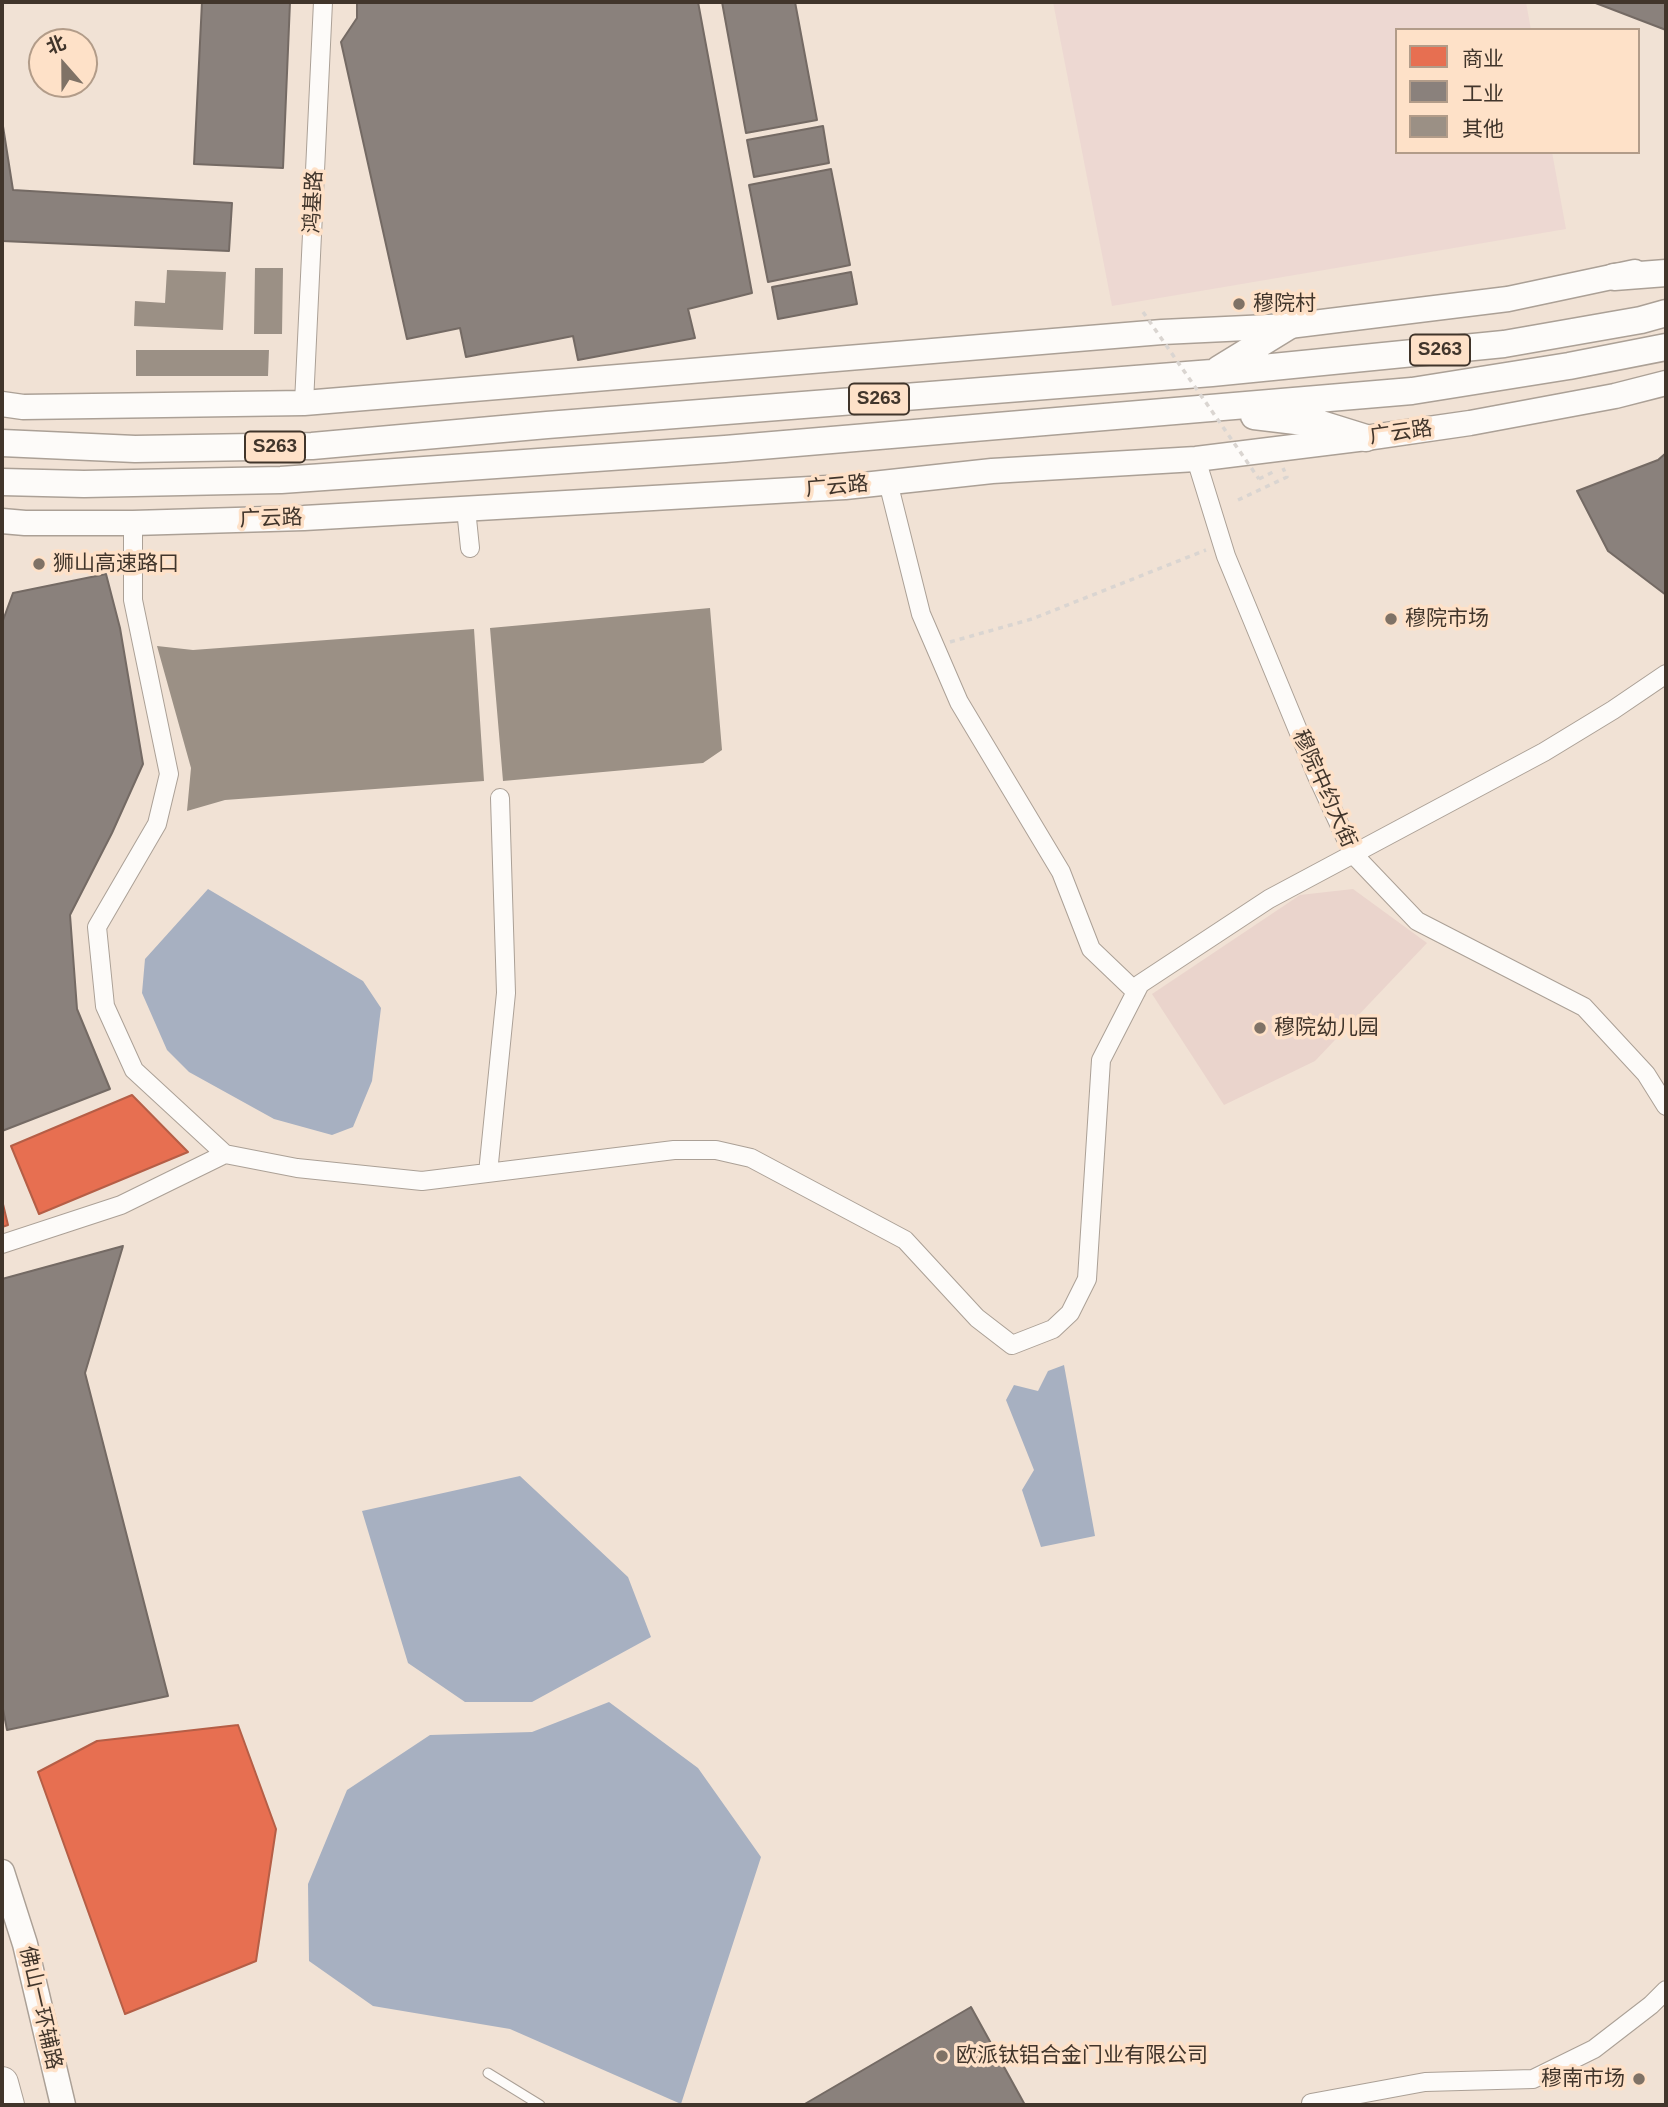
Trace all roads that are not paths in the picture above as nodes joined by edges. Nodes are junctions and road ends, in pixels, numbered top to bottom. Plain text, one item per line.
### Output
1 (323, 2) edge
2 (1666, 264) edge
3 (1666, 273) edge
4 (1614, 277) junction
5 (1666, 313) edge
6 (1289, 326) junction
7 (1666, 347) edge
8 (1212, 373) junction
9 (1666, 383) edge
10 (304, 403) junction
11 (2, 404) edge
12 (1197, 409) junction
13 (1366, 438) junction
14 (2, 443) edge
15 (1196, 459) junction
16 (2, 482) edge
17 (888, 482) junction
18 (466, 509) junction
19 (2, 521) edge
20 (133, 523) junction
21 (470, 548) dead end
22 (1666, 674) edge
23 (500, 798) dead end
24 (1353, 854) junction
25 (1136, 992) junction
26 (1666, 1105) edge
27 (225, 1154) junction
28 (488, 1173) junction
29 (2, 1244) edge
30 (2, 1872) edge
31 (1666, 1990) edge
32 (488, 2073) dead end
33 (2, 2083) edge
34 (1311, 2103) dead end
35 (8, 2105) edge
36 (62, 2105) edge
37 (540, 2105) edge

1 - 10 street, 鸿基路
2 - 4 main road, S263
3 - 4 main road
4 - 6 main road, S263
5 - 8 main road, S263
6 - 8 main road
6 - 10 main road, S263
7 - 12 main road, 广云路 / S263
8 - 14 main road, S263
9 - 13 main road, 广云路
10 - 11 main road, S263
12 - 13 main road
12 - 16 main road, 广云路 / S263
13 - 15 main road, 广云路
15 - 17 main road, 广云路
15 - 24 street, 穆院中约大街
17 - 18 main road, 广云路
17 - 25 street
18 - 20 main road, 广云路
18 - 21 street
19 - 20 main road, 广云路
20 - 27 street
22 - 24 street
23 - 28 street
24 - 25 street
24 - 26 street, 穆院中约大街
25 - 28 street
27 - 28 street
27 - 29 street
30 - 36 main road, 佛山一环辅路
31 - 34 street
32 - 37 lane
33 - 35 highway

